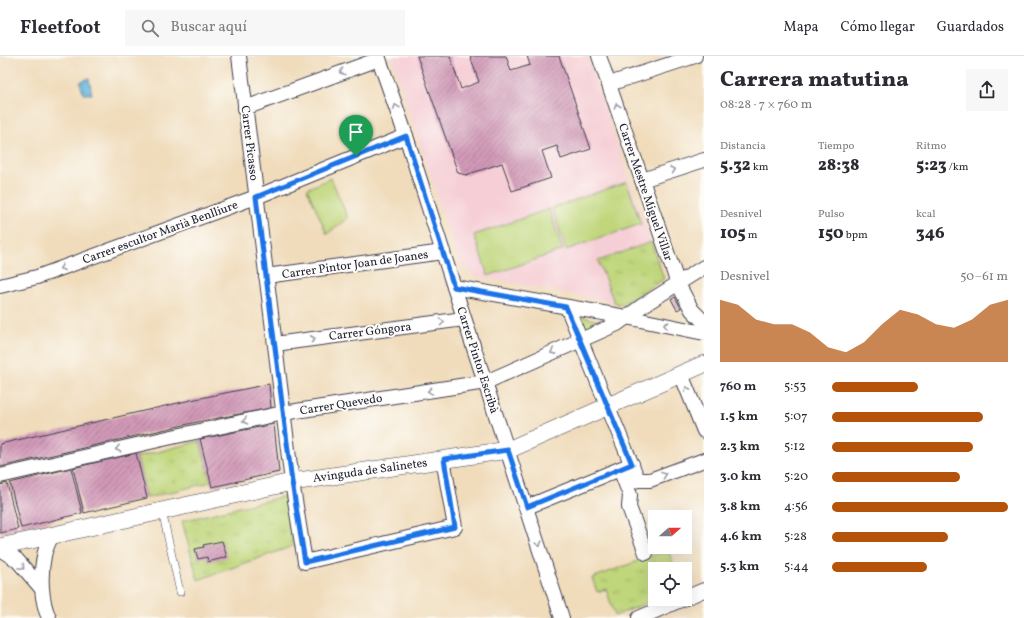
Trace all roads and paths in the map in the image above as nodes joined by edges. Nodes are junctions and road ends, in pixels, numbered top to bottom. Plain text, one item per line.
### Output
1 (239, 56) edge
2 (600, 56) edge
3 (695, 56) edge
4 (379, 57) edge
5 (609, 84) junction
6 (245, 108) junction
7 (406, 136) junction
8 (704, 160) edge
9 (642, 180) junction
10 (256, 197) junction
11 (443, 252) junction
12 (704, 267) edge
13 (266, 276) junction
14 (678, 284) junction
15 (0, 286) edge
16 (454, 287) junction
17 (566, 307) junction
18 (626, 317) junction
19 (464, 319) junction
20 (704, 322) edge
21 (704, 333) edge
22 (580, 340) junction
23 (275, 344) junction
24 (704, 364) edge
25 (681, 374) junction
26 (486, 382) junction
27 (607, 406) junction
28 (284, 413) junction
29 (704, 431) edge
30 (508, 450) junction
31 (444, 459) junction
32 (704, 460) edge
33 (626, 467) junction
34 (0, 476) edge
35 (292, 482) junction
36 (632, 482) junction
37 (527, 507) junction
38 (162, 511) junction
39 (52, 535) junction
40 (0, 548) edge
41 (646, 553) dead end
42 (42, 589) junction
43 (704, 590) edge
44 (180, 592) dead end
45 (692, 595) edge
46 (667, 606) edge
47 (47, 616) edge
48 (562, 618) edge
49 (639, 618) edge

1 - 6 street, Carrer Picasso
2 - 5 street, Carrer Mestre Miguel Villar
3 - 5 street
4 -> 6 street
7 -> 4 street, Carrer Pintor Escribà
9 -> 5 street, Carrer Mestre Miguel Villar
6 - 10 street, Carrer Picasso
7 - 10 street, Carrer escultor Marià Benlliure
7 - 11 street, Carrer Pintor Escribà
9 -> 8 street
9 - 14 street, Carrer Mestre Miguel Villar
10 - 13 street, Carrer Picasso
10 -> 15 street, Carrer escultor Marià Benlliure
11 - 13 street, Carrer Pintor Joan de Joanes
11 - 16 street, Carrer Pintor Escribà
12 - 14 street, Carrer Quevedo
13 - 23 street, Carrer Picasso
14 - 18 street, Carrer Quevedo
14 - 20 street, Carrer Mestre Miguel Villar
16 - 17 street
16 - 19 street, Carrer Pintor Escribà
17 - 18 street
17 - 22 street
21 -> 18 street
18 - 22 street, Carrer Quevedo
23 -> 19 street, Carrer Góngora
19 - 26 street, Carrer Pintor Escribà
22 -> 26 street, Carrer Quevedo
22 - 27 street
23 - 28 street, Carrer Picasso
24 - 25 street, Avinguda de Salinetes
25 - 27 street, Avinguda de Salinetes
29 -> 25 street
26 -> 28 street, Carrer Quevedo
26 - 30 street, Carrer Pintor Escribà
27 - 30 street, Avinguda de Salinetes
27 - 33 street
28 -> 34 street, Carrer Quevedo
28 - 35 street, Carrer Picasso
30 - 31 street, Avinguda de Salinetes
30 - 37 street, Carrer Pintor Escribà
31 - 35 street, Avinguda de Salinetes
31 - 35 street, Carrer Picasso
36 -> 32 street
33 - 36 street
33 - 37 street
35 - 38 street, Avinguda de Salinetes
36 - 41 street
37 -> 48 street, Carrer Pintor Escribà
38 - 39 street, Avinguda de Salinetes
38 - 44 lane
39 - 40 street, Avinguda de Salinetes
39 - 42 street
40 -> 42 street
42 - 47 street
43 - 45 street
46 - 49 street

